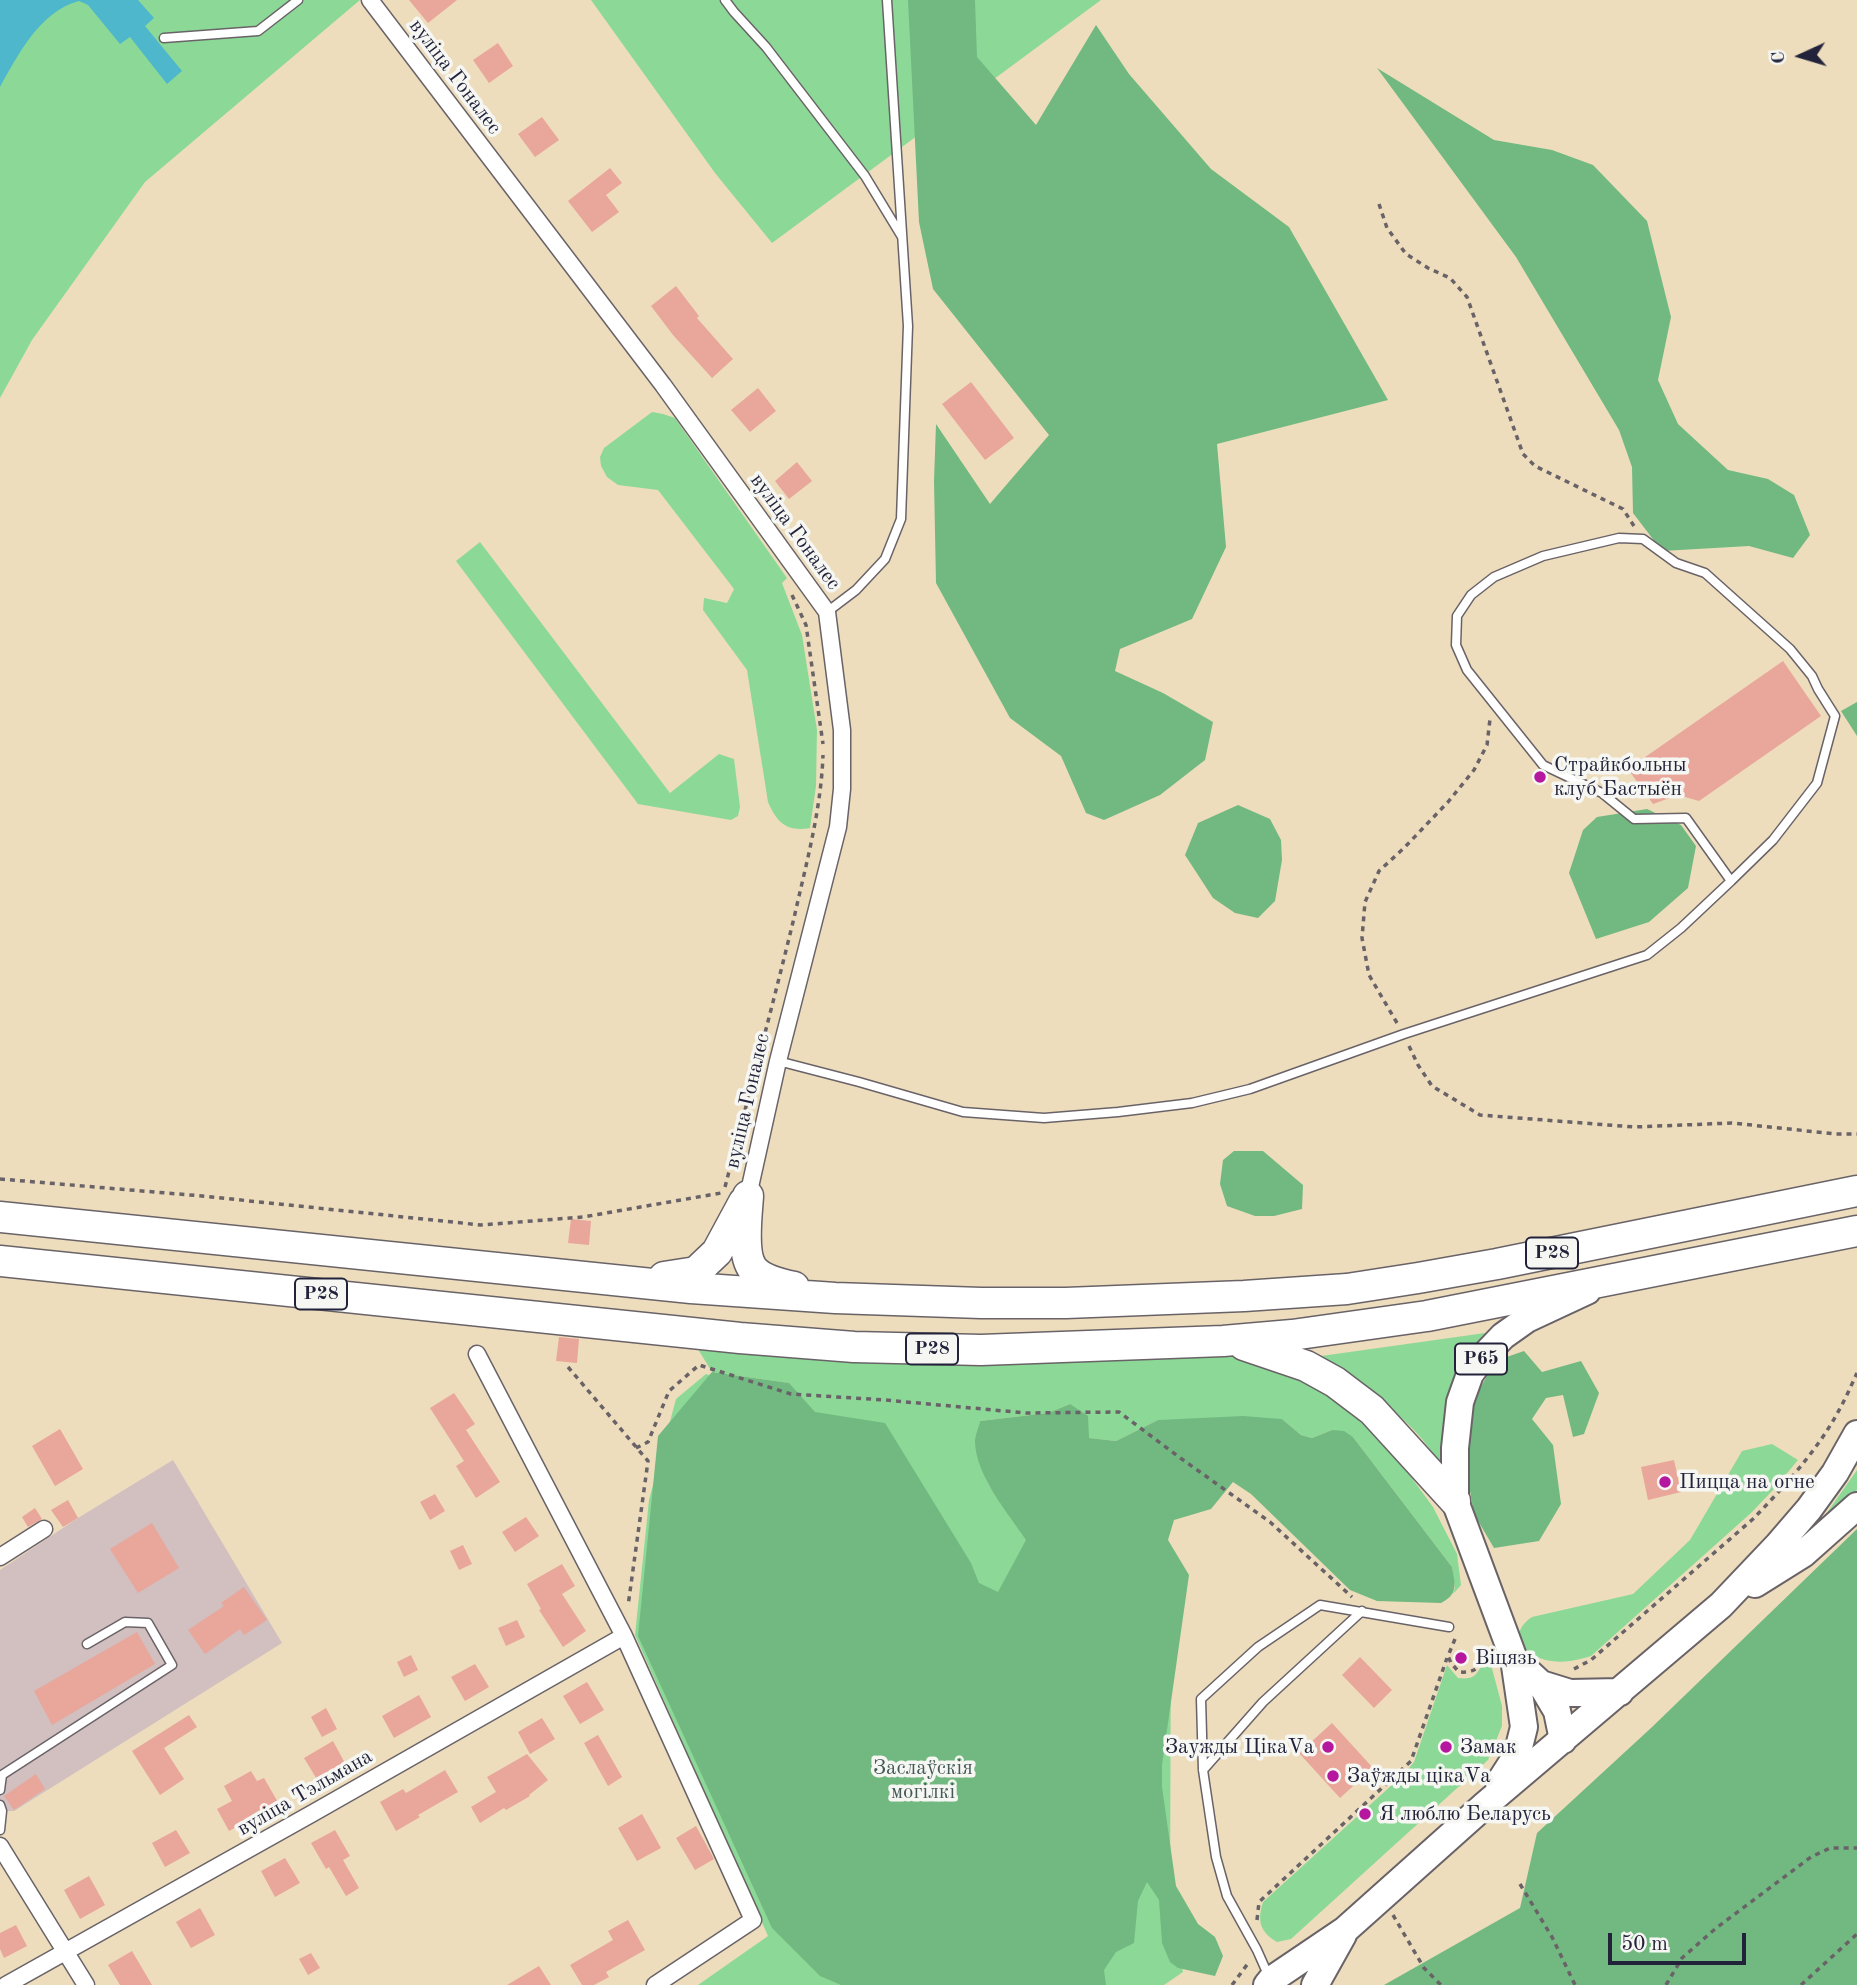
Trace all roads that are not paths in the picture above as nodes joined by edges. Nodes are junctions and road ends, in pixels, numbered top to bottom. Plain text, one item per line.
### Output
1 (298, 0) edge
2 (370, 0) edge
3 (725, 0) edge
4 (887, 0) edge
5 (164, 38) dead end
6 (903, 240) junction
7 (827, 612) junction
8 (1731, 881) junction
9 (778, 1061) junction
10 (1857, 1191) edge
11 (748, 1196) junction
12 (0, 1217) edge
13 (1857, 1231) edge
14 (0, 1261) edge
15 (636, 1281) junction
16 (1605, 1283) junction
17 (835, 1298) junction
18 (1223, 1341) junction
19 (477, 1354) dead end
20 (1857, 1434) edge
21 (1455, 1501) junction
22 (1857, 1506) edge
23 (44, 1529) dead end
24 (0, 1557) edge
25 (1721, 1605) junction
26 (1362, 1608) junction
27 (1449, 1627) road end
28 (624, 1636) junction
29 (87, 1644) dead end
30 (1514, 1659) junction
31 (1541, 1684) junction
32 (1620, 1692) junction
33 (1524, 1727) junction
34 (1563, 1740) junction
35 (1203, 1770) junction
36 (0, 1790) edge
37 (0, 1805) edge
38 (1485, 1805) junction
39 (0, 1830) edge
40 (0, 1846) edge
41 (1345, 1930) junction
42 (66, 1952) junction
43 (1269, 1983) edge
44 (6, 1985) edge
45 (86, 1985) edge
46 (655, 1985) edge
47 (1315, 1985) edge

1 - 5 lane
2 - 7 street, вуліца Гоналес
3 - 6 lane
4 - 6 lane
6 - 7 lane
7 - 9 street, вуліца Гоналес
8 - 8 lane
8 - 9 lane
9 - 11 street, вуліца Гоналес
10 - 17 highway, Р28
11 - 15 highway
11 - 17 highway
12 - 15 highway, Р28
13 - 16 highway, Р28
14 - 18 highway, Р28
15 - 17 highway, Р28
16 - 18 highway, Р28
16 - 21 main road, Р65
18 - 21 highway, Р65
19 - 28 street
20 - 25 main road
21 - 30 main road, Р65
22 - 25 main road
23 - 24 street
25 - 32 main road
26 - 27 lane
26 - 35 lane
26 - 35 lane
28 - 42 street, вуліца Тэльмана
28 - 46 street
29 - 36 lane
30 - 31 main road, Р65
30 - 33 main road, Р65
31 - 32 main road, Р65
31 - 34 main road, Р65
32 - 34 main road
33 - 34 main road
33 - 38 main road
34 - 38 main road
35 - 43 lane
37 - 39 lane
38 - 41 main road
40 - 42 street
41 - 43 main road
41 - 47 main road
42 - 44 street, вуліца Тэльмана
42 - 45 street

